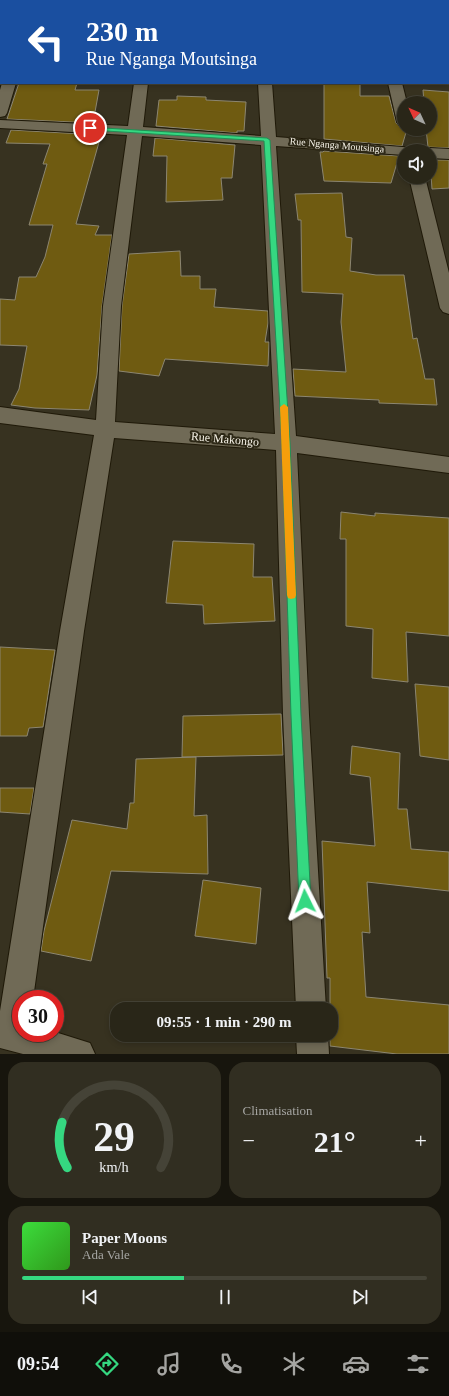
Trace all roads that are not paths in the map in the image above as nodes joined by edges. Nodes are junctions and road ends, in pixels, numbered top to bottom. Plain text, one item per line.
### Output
1 (9, 84) edge
2 (140, 84) edge
3 (265, 84) edge
4 (395, 84) edge
5 (398, 96) edge
6 (0, 113) edge
7 (0, 124) edge
8 (135, 130) junction
9 (267, 140) junction
10 (397, 150) edge
11 (437, 153) edge
12 (449, 154) edge
13 (419, 184) edge
14 (449, 308) edge
15 (0, 415) edge
16 (105, 429) junction
17 (286, 443) junction
18 (449, 465) edge
19 (311, 1002) edge
20 (6, 1033) edge
21 (312, 1042) edge
22 (79, 1054) edge
23 (313, 1054) edge

1 - 6 street
2 - 8 street
3 - 9 street
4 - 5 street
7 - 8 street, Rue Nganga Moutsinga
8 - 9 street, Rue Nganga Moutsinga
8 - 16 street
9 - 10 street, Rue Nganga Moutsinga
9 - 17 street
11 - 12 street
13 - 14 street
15 - 16 street, Rue Makongo
16 - 17 street, Rue Makongo
16 - 20 street
17 - 18 street, Rue Makongo
17 - 19 street
20 - 22 street
21 - 23 street

